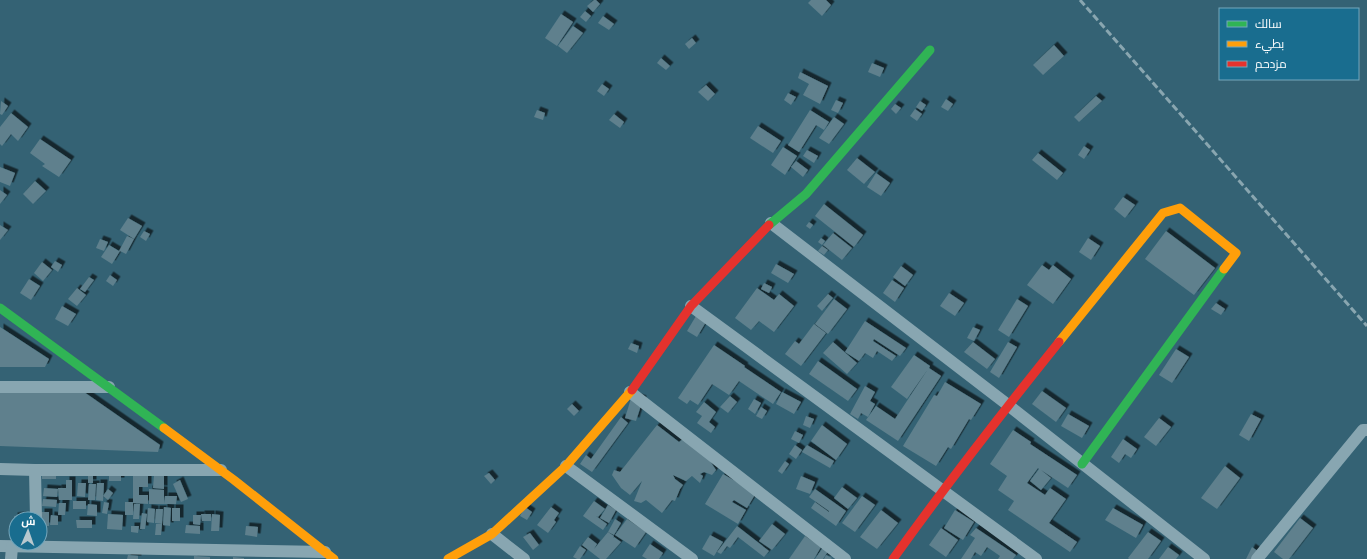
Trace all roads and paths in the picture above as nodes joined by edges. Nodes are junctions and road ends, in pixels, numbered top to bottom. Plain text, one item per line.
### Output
1 (930, 50) dead end
2 (771, 223) junction
3 (691, 306) junction
4 (0, 308) edge
5 (0, 387) edge
6 (109, 387) junction
7 (630, 392) junction
8 (1008, 405) junction
9 (1367, 430) edge
10 (1082, 464) junction
11 (566, 466) junction
12 (0, 469) edge
13 (35, 470) junction
14 (221, 470) junction
15 (943, 490) junction
16 (36, 511) edge
17 (492, 534) junction
18 (48, 545) edge
19 (6, 546) edge
20 (329, 556) edge
21 (11, 559) edge
22 (448, 559) edge
23 (524, 559) edge
24 (692, 559) edge
25 (845, 559) edge
26 (894, 559) edge
27 (1036, 559) edge
28 (1204, 559) edge
29 (1257, 559) edge

1 - 2 street
2 - 3 street
2 - 8 street
3 - 7 street
3 - 15 street
4 - 6 street
5 - 6 street
6 - 14 street
7 - 11 street
7 - 25 street
8 - 10 street
8 - 10 street
8 - 15 street
9 - 29 street
10 - 28 street
11 - 17 street
11 - 24 street
12 - 13 street
13 - 14 street
13 - 16 street
14 - 20 street
15 - 26 street
15 - 27 street
17 - 22 street
17 - 23 street
18 - 20 street
19 - 21 street

